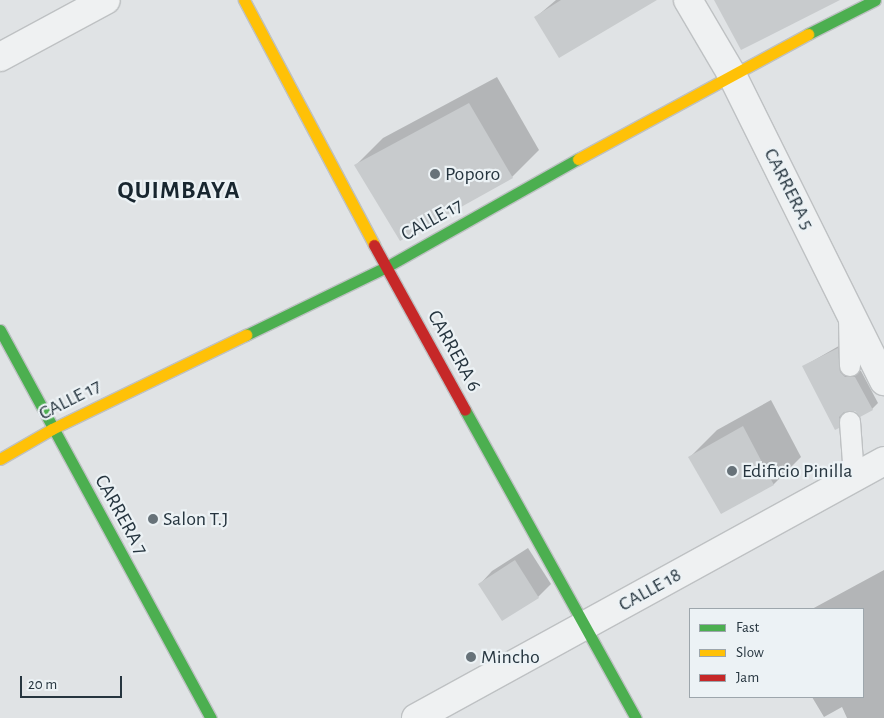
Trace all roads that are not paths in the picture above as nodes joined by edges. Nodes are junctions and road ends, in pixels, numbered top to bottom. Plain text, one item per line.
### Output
1 (106, 0) edge
2 (244, 0) edge
3 (688, 0) edge
4 (875, 0) edge
5 (0, 57) edge
6 (731, 73) junction
7 (386, 267) junction
8 (849, 310) junction
9 (0, 330) edge
10 (850, 366) dead end
11 (884, 381) edge
12 (850, 422) dead end
13 (52, 429) junction
14 (0, 459) edge
15 (884, 461) edge
16 (854, 477) junction
17 (585, 626) junction
18 (211, 718) edge
19 (416, 718) edge
20 (636, 718) edge

1 - 5 street
2 - 7 main road, CARRERA 6
3 - 6 street, CARRERA 5
4 - 6 main road, CALLE 17
6 - 7 main road, CALLE 17
6 - 8 street, CARRERA 5
7 - 13 main road, CALLE 17
7 - 17 main road, CARRERA 6
8 - 10 lane
8 - 11 street, CARRERA 5
9 - 13 main road, CARRERA 7
12 - 16 lane
13 - 14 main road, CALLE 17
13 - 18 main road, CARRERA 7
15 - 16 street, CALLE 18
16 - 17 street, CALLE 18
17 - 19 street, CALLE 18
17 - 20 main road, CARRERA 6

